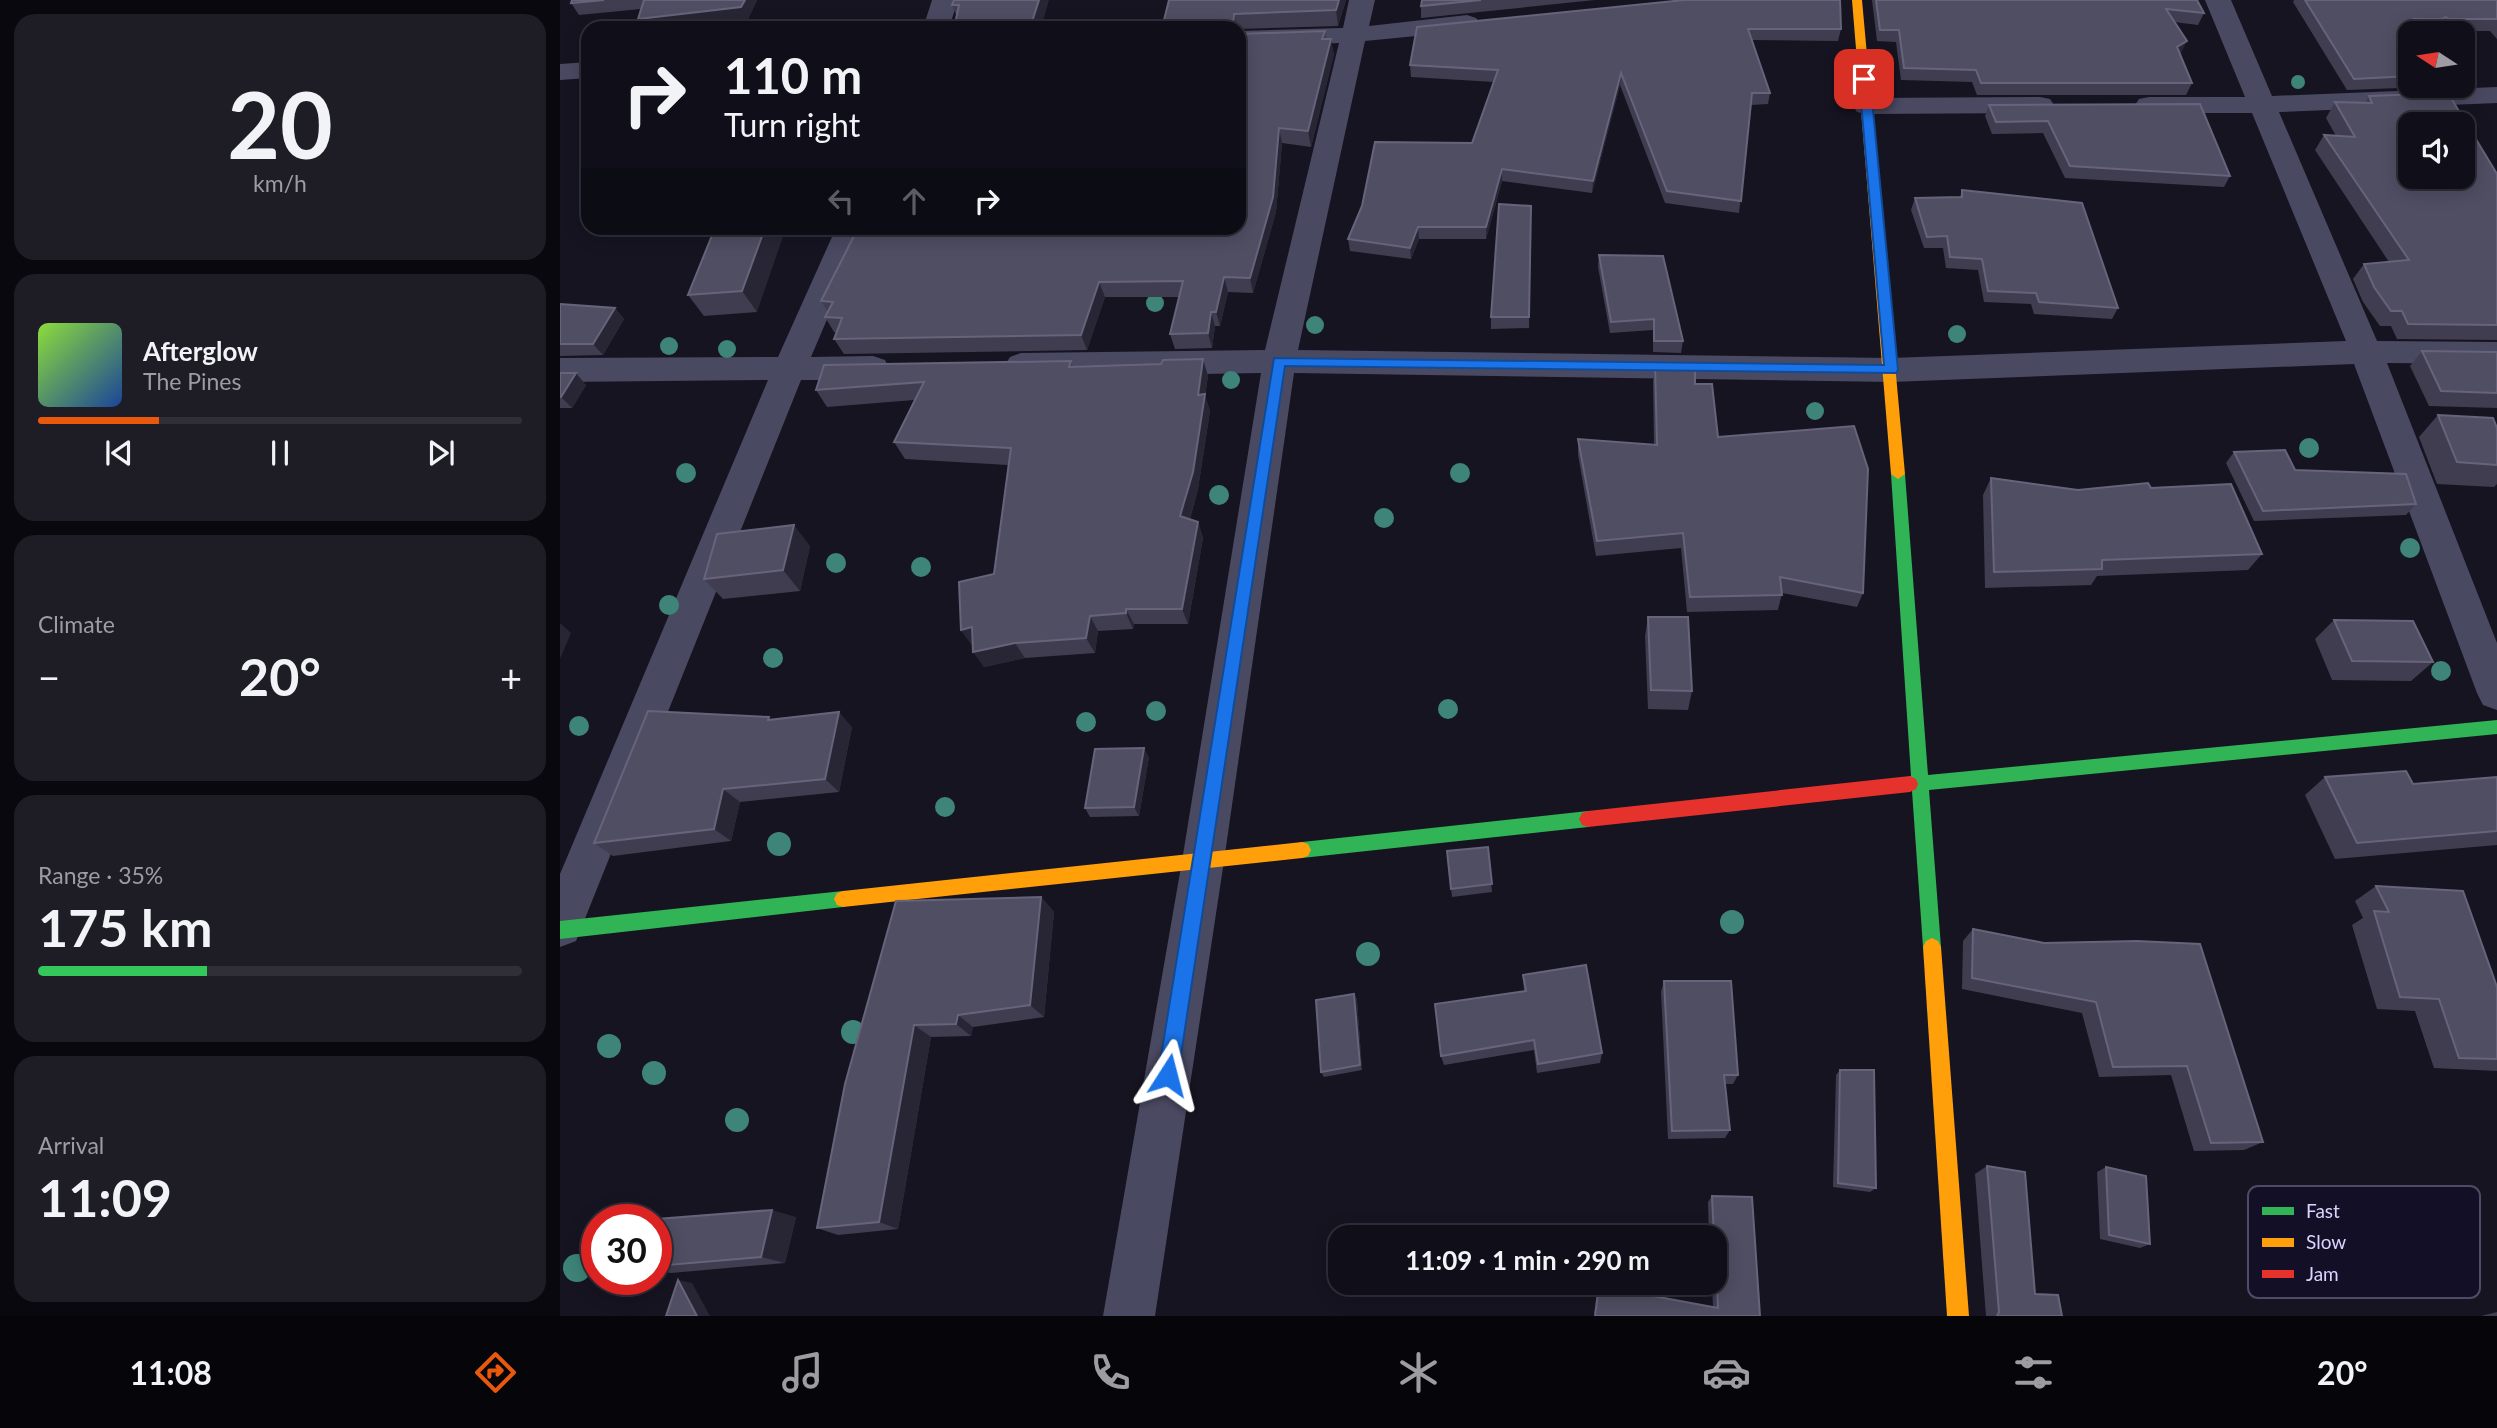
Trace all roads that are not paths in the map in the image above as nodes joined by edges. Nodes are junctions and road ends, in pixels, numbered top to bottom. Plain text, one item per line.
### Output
1 (945, 0) edge
2 (1857, 0) edge
3 (2218, 0) edge
4 (1357, 17) edge
5 (938, 21) edge
6 (1489, 21) edge
7 (1246, 38) edge
8 (581, 70) edge
9 (560, 72) edge
10 (2497, 95) edge
11 (2071, 105) edge
12 (2126, 105) edge
13 (2262, 105) junction
14 (1867, 106) junction
15 (848, 235) edge
16 (2365, 352) junction
17 (2497, 353) edge
18 (1279, 361) junction
19 (993, 366) edge
20 (898, 368) edge
21 (789, 369) junction
22 (560, 370) edge
23 (1891, 370) junction
24 (2497, 693) edge
25 (2497, 727) edge
26 (1921, 783) junction
27 (1203, 861) junction
28 (560, 928) edge
29 (1129, 1316) edge
30 (1958, 1316) edge

1 - 5 street
2 - 14 main road
3 - 13 street
4 - 6 street
4 - 7 street
4 - 18 street
8 - 9 street
10 - 13 street
11 - 14 street
12 - 13 street
13 - 16 street
14 - 23 main road
15 - 21 street
16 - 17 street
16 - 23 street
16 - 24 street
18 - 19 street
18 - 23 street
18 - 27 street
20 - 21 street
21 - 22 street
21 - 28 street
23 - 26 main road
25 - 26 main road
26 - 27 main road
26 - 30 main road
27 - 28 main road
27 - 29 street

